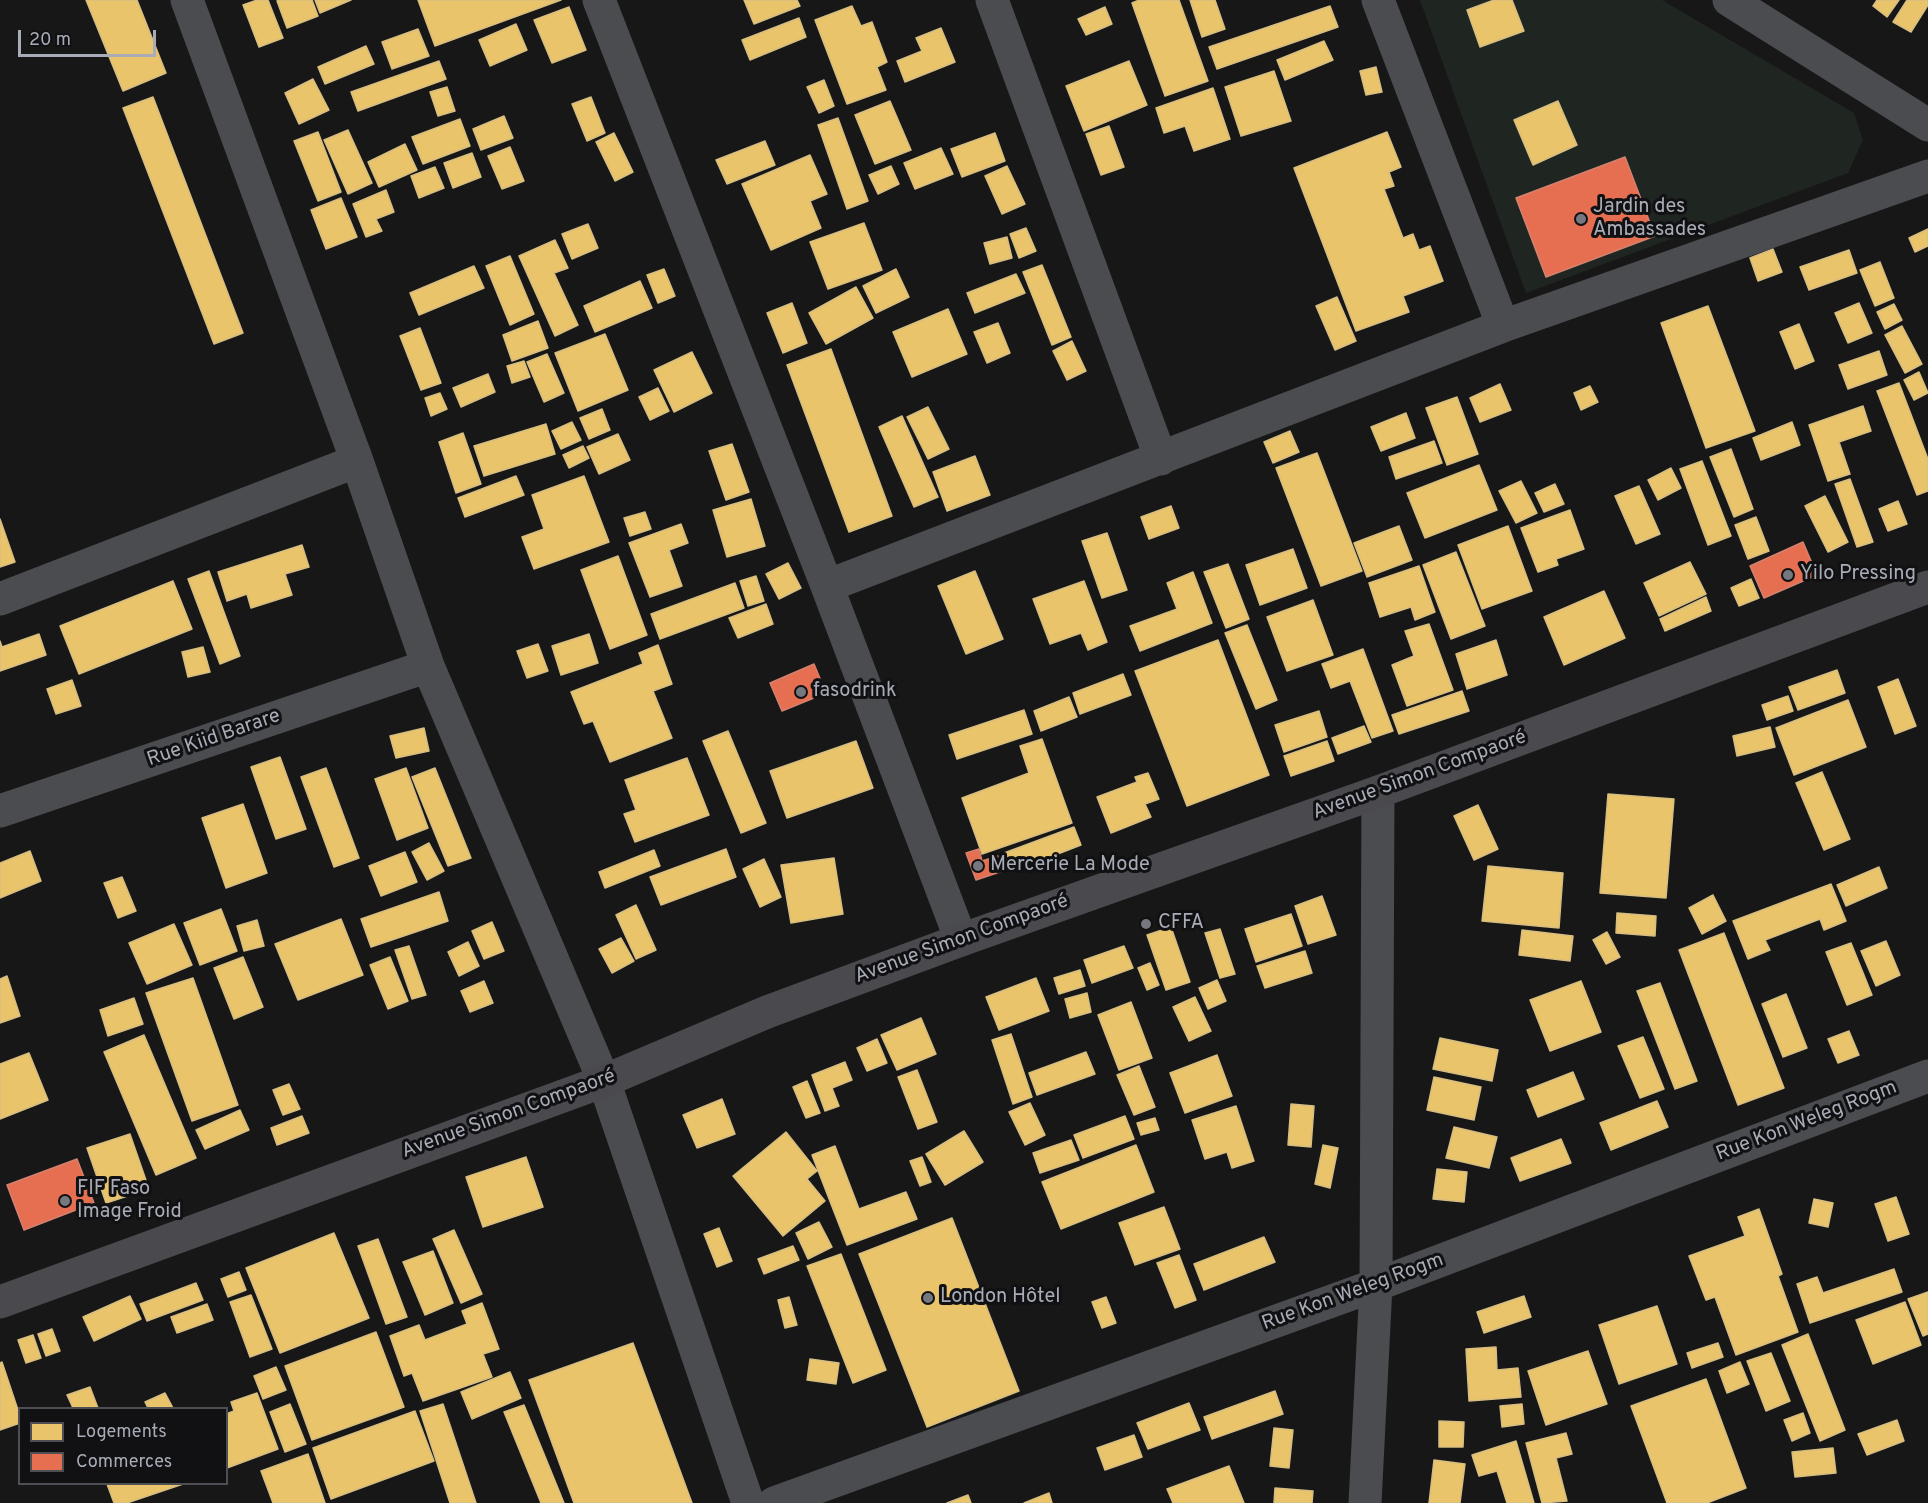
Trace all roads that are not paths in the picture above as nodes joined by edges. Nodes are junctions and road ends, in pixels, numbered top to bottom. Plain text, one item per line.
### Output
1 (187, 0) edge
2 (599, 0) edge
3 (992, 0) edge
4 (1378, 0) edge
5 (1729, 0) edge
6 (1928, 126) edge
7 (1928, 176) edge
8 (1503, 326) junction
9 (1161, 459) junction
10 (357, 461) junction
11 (827, 586) junction
12 (1928, 587) edge
13 (0, 599) edge
14 (428, 666) junction
15 (1378, 792) junction
16 (0, 811) edge
17 (961, 940) junction
18 (1928, 1076) edge
19 (604, 1081) junction
20 (1376, 1285) junction
21 (0, 1302) edge
22 (748, 1503) edge
23 (774, 1503) edge
24 (1365, 1503) edge

1 - 10 street
2 - 11 street
3 - 9 street
4 - 8 street
5 - 6 street
7 - 8 street
8 - 9 street
9 - 11 street
10 - 13 street
10 - 14 street
11 - 17 street
12 - 15 street, Avenue Simon Compaoré
14 - 16 street, Rue Kiid Barare
14 - 19 street
15 - 17 street, Avenue Simon Compaoré
15 - 20 street
17 - 19 street, Avenue Simon Compaoré
18 - 20 street, Rue Kon Weleg Rogm
19 - 21 street, Avenue Simon Compaoré
19 - 22 street
20 - 23 street, Rue Kon Weleg Rogm
20 - 24 street

